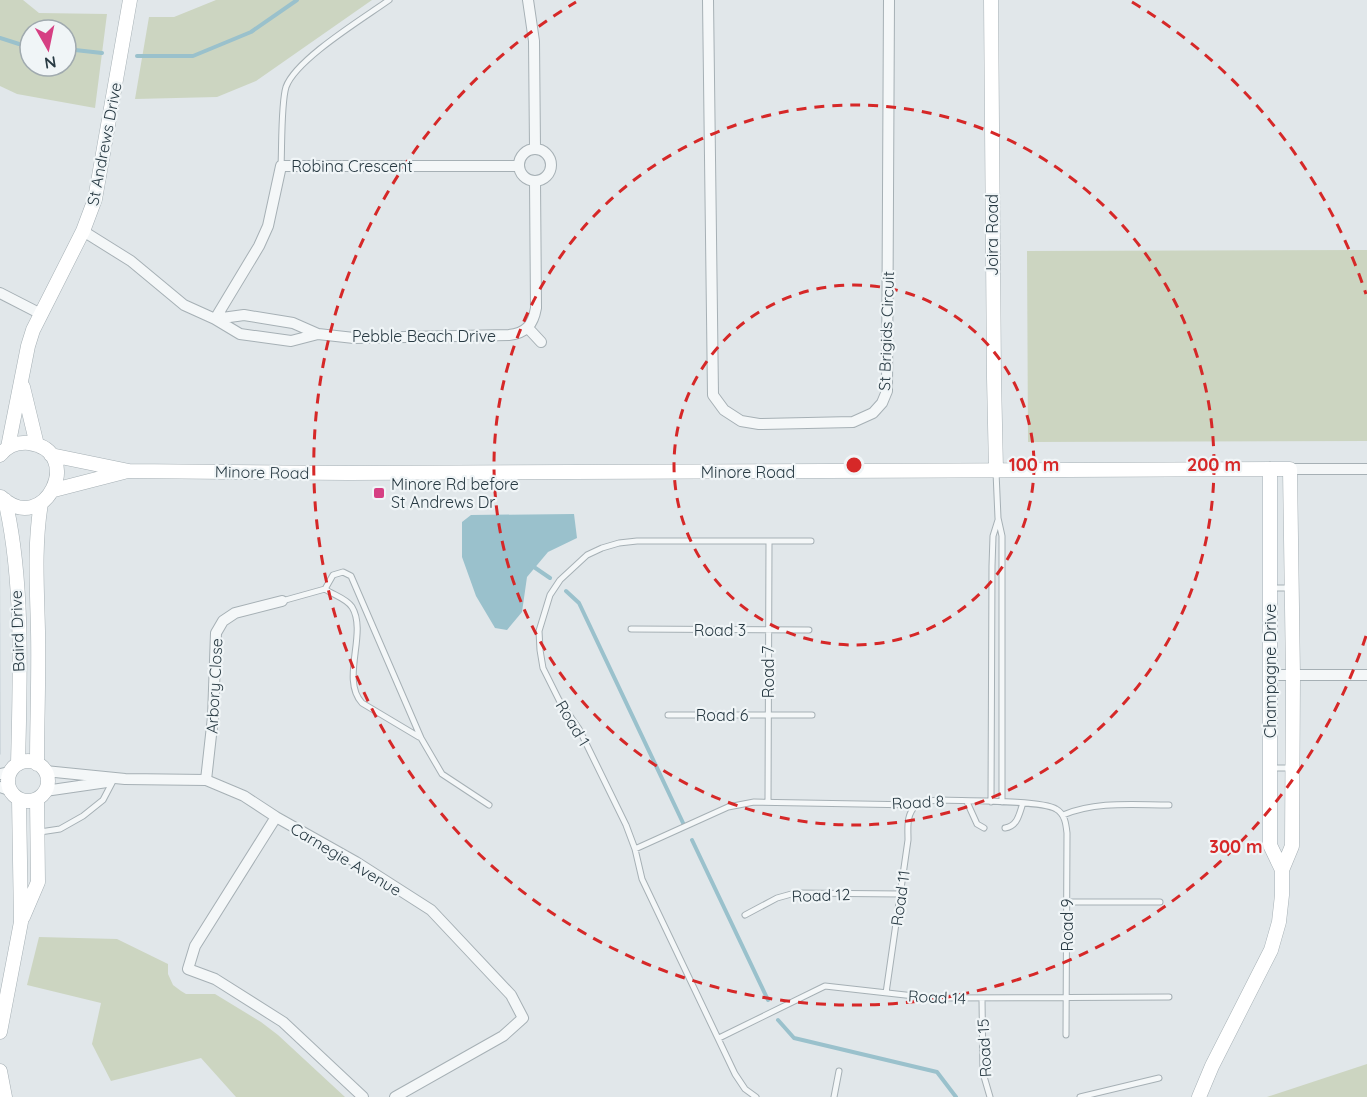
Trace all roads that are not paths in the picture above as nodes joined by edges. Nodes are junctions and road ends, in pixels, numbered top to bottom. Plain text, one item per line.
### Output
1 (130, 0) edge
2 (389, 0) edge
3 (528, 0) edge
4 (708, 0) edge
5 (889, 0) edge
6 (991, 0) edge
7 (535, 148) junction
8 (281, 166) junction
9 (519, 166) junction
10 (535, 181) junction
11 (83, 231) junction
12 (0, 293) edge
13 (41, 314) junction
14 (215, 319) junction
15 (528, 328) junction
16 (318, 334) junction
17 (541, 342) dead end
18 (22, 382) junction
19 (37, 445) junction
20 (4, 451) edge
21 (51, 455) junction
22 (1270, 469) junction
23 (1290, 469) junction
24 (1367, 469) edge
25 (996, 470) junction
26 (129, 471) junction
27 (54, 490) junction
28 (2, 498) edge
29 (41, 503) junction
30 (998, 518) junction
31 (769, 541) junction
32 (811, 541) dead end
33 (992, 566) junction
34 (1003, 567) junction
35 (1270, 588) junction
36 (1292, 588) junction
37 (325, 589) junction
38 (282, 601) joint
39 (631, 629) dead end
40 (768, 630) junction
41 (809, 630) dead end
42 (1270, 675) junction
43 (1367, 675) edge
44 (1293, 676) junction
45 (767, 715) junction
46 (812, 715) dead end
47 (668, 716) dead end
48 (421, 738) junction
49 (41, 768) junction
50 (1270, 768) junction
51 (1293, 768) junction
52 (10, 770) edge
53 (125, 779) junction
54 (206, 780) junction
55 (113, 781) junction
56 (10, 792) edge
57 (41, 795) junction
58 (768, 802) junction
59 (967, 802) junction
60 (991, 802) junction
61 (1002, 802) junction
62 (1023, 803) junction
63 (489, 805) dead end
64 (916, 805) junction
65 (1169, 805) dead end
66 (1064, 815) junction
67 (276, 817) junction
68 (984, 828) dead end
69 (1005, 828) dead end
70 (38, 832) junction
71 (635, 849) junction
72 (1282, 870) junction
73 (901, 894) junction
74 (1067, 902) junction
75 (1160, 902) dead end
76 (745, 915) dead end
77 (21, 922) junction
78 (886, 993) junction
79 (1066, 998) junction
80 (1169, 998) dead end
81 (982, 999) junction
82 (0, 1032) edge
83 (1066, 1035) dead end
84 (719, 1038) junction
85 (0, 1071) edge
86 (839, 1071) dead end
87 (1160, 1078) dead end
88 (5, 1097) edge
89 (363, 1097) edge
90 (395, 1097) edge
91 (756, 1097) edge
92 (834, 1097) edge
93 (990, 1097) edge
94 (1080, 1097) edge
95 (1199, 1097) edge

1 - 11 street, St Andrews Drive
2 - 8 lane
3 - 7 street
4 - 5 street, St Brigids Circuit
6 - 25 street, Joira Road
7 - 9 street
7 - 10 street
8 - 9 street, Robina Crescent
8 - 14 street, Robina Crescent
9 - 10 street
10 - 15 street
11 - 13 street, St Andrews Drive
11 - 14 street, Pebble Beach Drive
12 - 13 street
13 - 18 street, St Andrews Drive
14 - 16 street, Pebble Beach Drive
14 - 16 street, Pebble Beach Drive
15 - 16 street, Pebble Beach Drive
15 - 17 street
18 - 19 street, St Andrews Drive
18 - 20 street, St Andrews Drive
19 - 20 street
19 - 21 street
21 - 26 street, Minore Road
21 - 27 street
22 - 23 street, Minore Road
22 - 25 street, Minore Road
22 - 35 street, Champagne Drive
23 - 24 street, Minore Road
23 - 36 street, Champagne Drive
25 - 26 street, Minore Road
25 - 30 lane
26 - 27 street, Minore Road
27 - 29 street
28 - 29 street
28 - 52 street, Baird Drive
29 - 49 street, Baird Drive
30 - 33 lane
30 - 34 lane
31 - 32 lane, Road 1
31 - 40 lane, Road 7
31 - 71 lane, Road 1
33 - 34 lane
33 - 60 lane
34 - 61 lane
35 - 36 lane
35 - 42 street, Champagne Drive
36 - 44 street, Champagne Drive
37 - 38 lane
37 - 48 lane
37 - 48 lane
38 - 54 street, Arbory Close
39 - 40 lane, Road 3
40 - 41 lane, Road 3
40 - 45 lane, Road 7
42 - 44 street
42 - 50 street, Champagne Drive
43 - 44 street
44 - 51 street, Champagne Drive
45 - 46 lane, Road 6
45 - 47 lane, Road 6
45 - 58 lane, Road 7
48 - 63 lane
49 - 52 street
49 - 53 street, Carnegie Avenue
49 - 57 street
50 - 51 lane
50 - 72 street, Champagne Drive
51 - 72 street, Champagne Drive
52 - 56 street
53 - 54 street, Carnegie Avenue
53 - 55 street, Carnegie Avenue
54 - 67 street, Carnegie Avenue
55 - 57 street, Carnegie Avenue
55 - 70 lane
56 - 57 street
56 - 77 street
57 - 70 street
58 - 64 lane, Road 8
58 - 71 lane, Road 8
59 - 60 lane, Road 8
59 - 64 lane, Road 8
59 - 68 lane
60 - 61 lane, Road 8
61 - 62 lane, Road 8
62 - 66 lane, Road 8
62 - 69 lane
64 - 73 lane, Road 11
65 - 66 lane
66 - 74 lane, Road 9
67 - 89 street
67 - 90 street, Carnegie Avenue
70 - 77 street
71 - 84 lane, Road 1
72 - 95 street, Champagne Drive
73 - 76 lane, Road 12
73 - 78 lane, Road 11
74 - 75 lane
74 - 79 lane, Road 9
77 - 82 street
78 - 81 lane, Road 14
78 - 84 lane, Road 14
79 - 80 lane, Road 14
79 - 81 lane, Road 14
79 - 83 lane, Road 9
81 - 93 lane, Road 15
84 - 91 lane, Road 1
85 - 88 street
86 - 92 lane
87 - 94 lane

